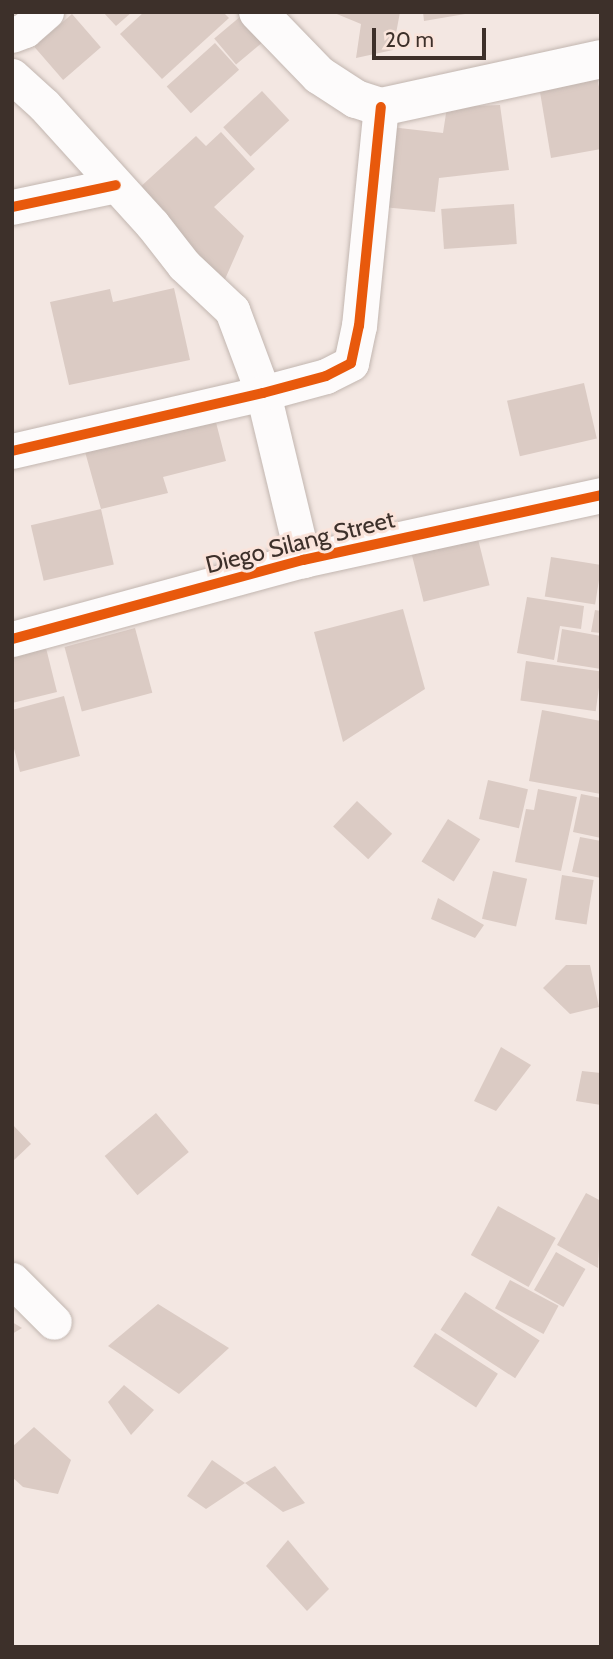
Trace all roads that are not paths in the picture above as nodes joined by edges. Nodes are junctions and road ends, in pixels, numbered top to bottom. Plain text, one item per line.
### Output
1 (46, 12) edge
2 (258, 12) edge
3 (12, 35) edge
4 (601, 59) edge
5 (12, 76) edge
6 (381, 107) junction
7 (116, 186) junction
8 (12, 206) edge
9 (263, 393) junction
10 (12, 452) edge
11 (601, 495) edge
12 (303, 560) junction
13 (12, 639) edge
14 (12, 1280) edge
15 (54, 1322) dead end

1 - 3 street
2 - 6 street
4 - 6 street
5 - 7 street
6 - 9 street
7 - 8 street
7 - 9 street
9 - 10 street
9 - 12 street
11 - 12 street, Diego Silang Street
12 - 13 street, Diego Silang Street
14 - 15 street

